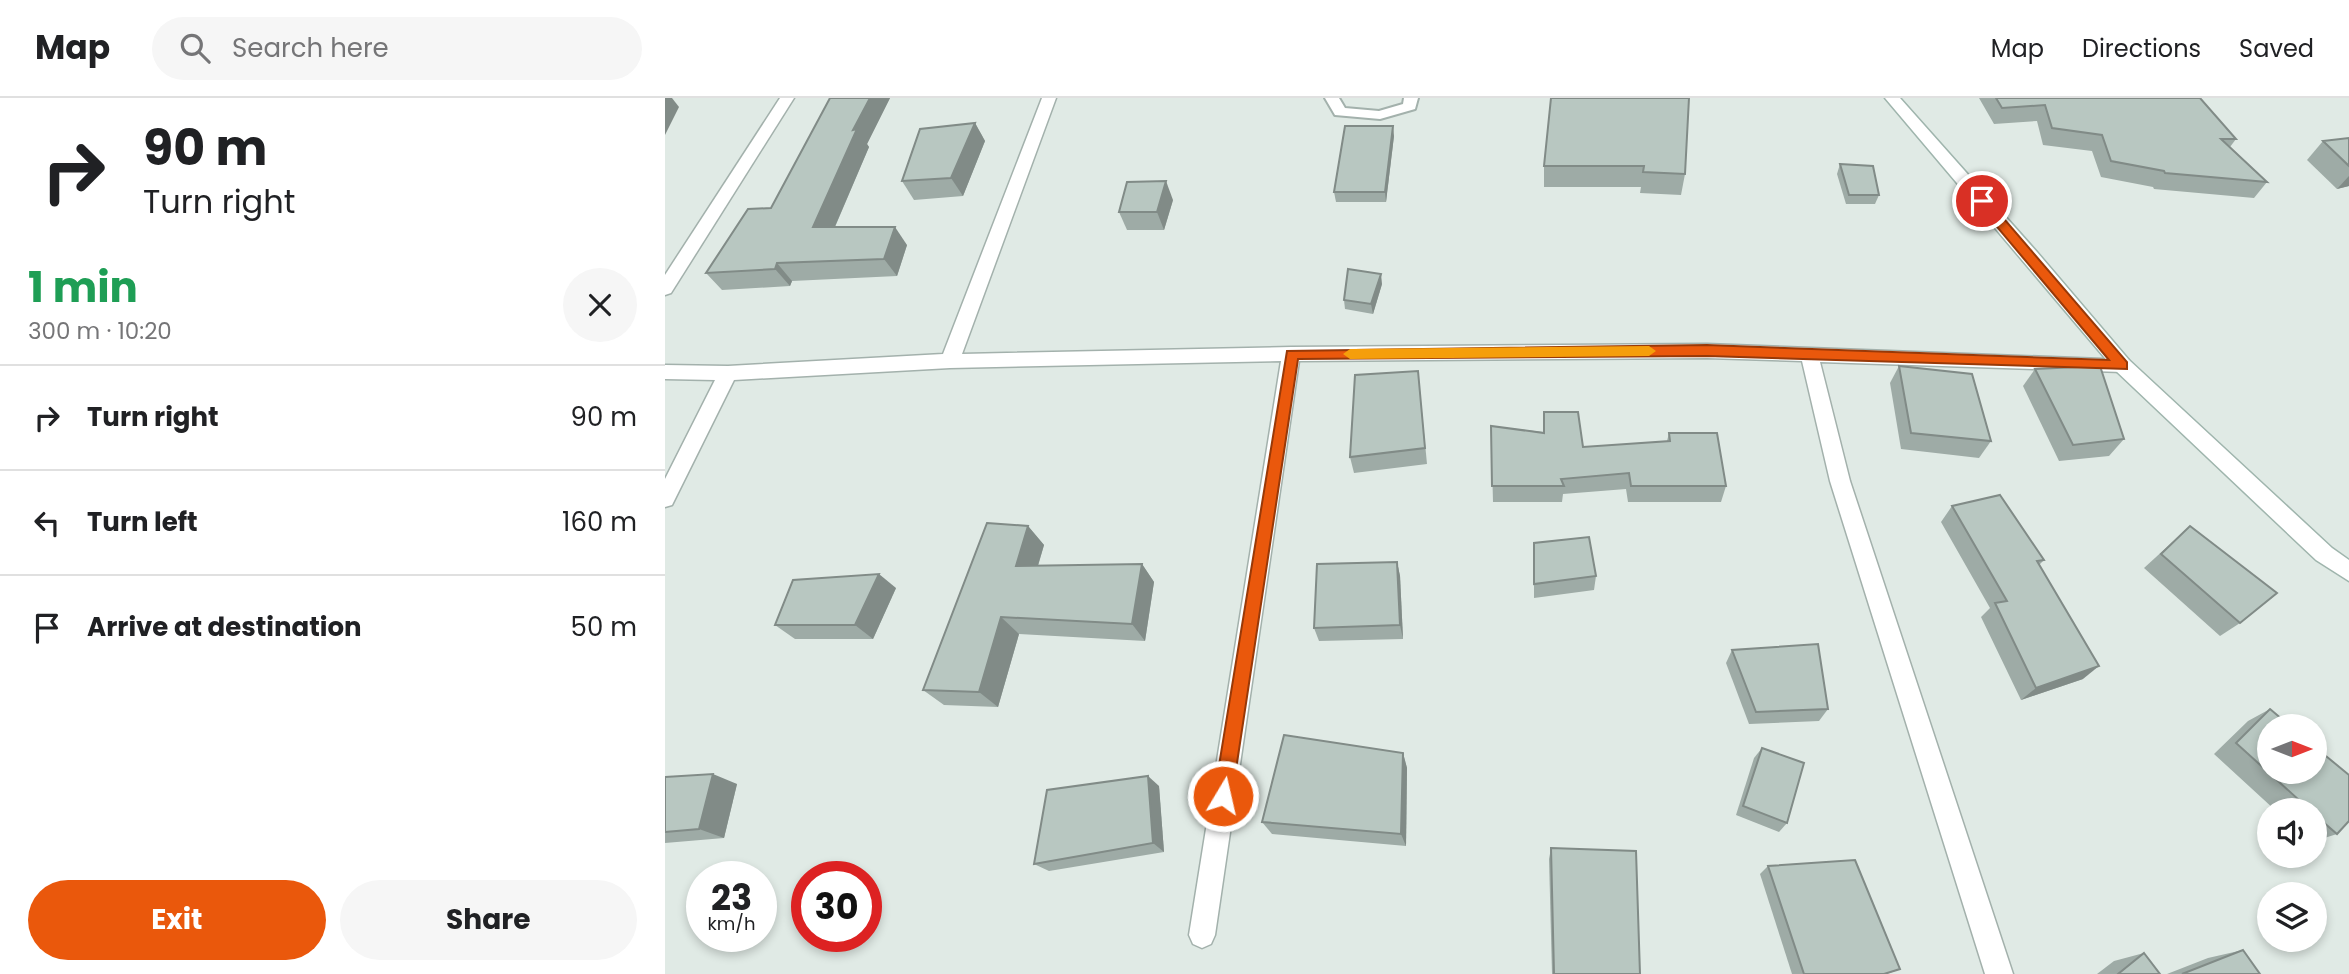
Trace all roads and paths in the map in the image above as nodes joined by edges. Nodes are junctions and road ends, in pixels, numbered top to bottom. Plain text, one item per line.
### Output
1 (787, 98) edge
2 (1049, 98) edge
3 (1332, 98) edge
4 (1411, 98) edge
5 (1892, 98) edge
6 (665, 289) edge
7 (1809, 353) junction
8 (1291, 354) junction
9 (950, 361) junction
10 (2122, 365) junction
11 (665, 372) edge
12 (728, 373) junction
13 (665, 499) edge
14 (2349, 572) edge
15 (1202, 935) dead end
16 (1999, 974) edge

1 - 6 street
2 - 9 street
3 - 4 lane
5 - 10 street
7 - 8 street
7 - 10 street
7 - 16 street
8 - 9 street
8 - 15 street
9 - 12 street
10 - 14 street
11 - 12 street
12 - 13 street

